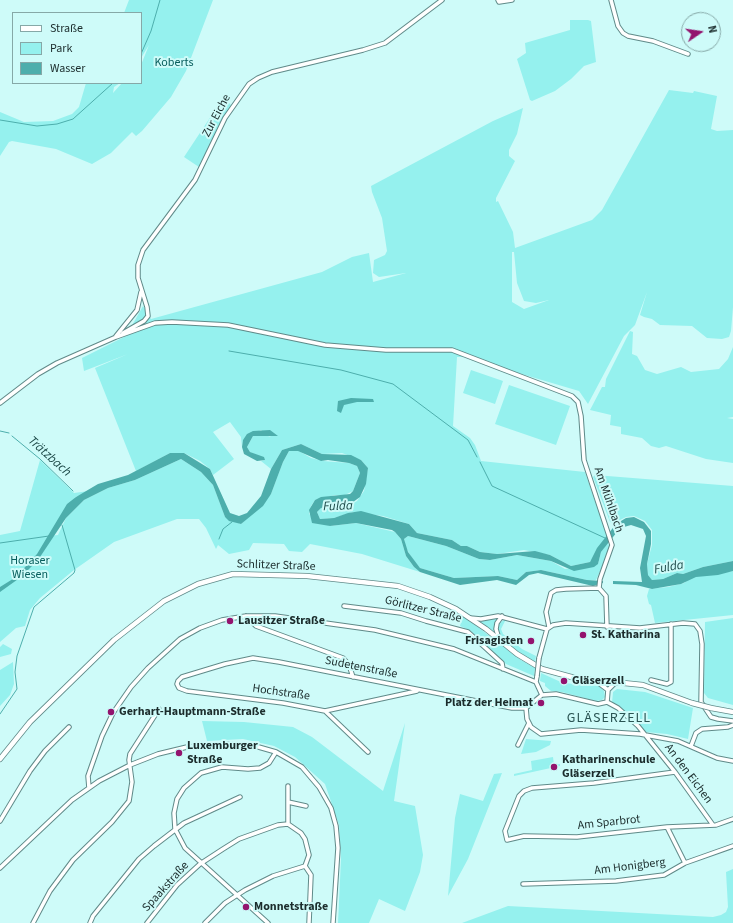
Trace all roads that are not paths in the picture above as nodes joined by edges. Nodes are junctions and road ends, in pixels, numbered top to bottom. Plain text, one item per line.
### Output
1 (442, 0) edge
2 (498, 0) edge
3 (512, 0) edge
4 (611, 0) edge
5 (688, 54) dead end
6 (141, 291) junction
7 (118, 336) junction
8 (0, 403) edge
9 (599, 587) junction
10 (344, 606) dead end
11 (246, 616) junction
12 (502, 616) junction
13 (470, 618) junction
14 (671, 624) junction
15 (607, 627) junction
16 (548, 628) junction
17 (499, 640) junction
18 (503, 669) junction
19 (353, 677) junction
20 (594, 680) junction
21 (651, 680) dead end
22 (617, 681) junction
23 (536, 682) junction
24 (177, 684) joint
25 (418, 690) junction
26 (608, 690) junction
27 (542, 695) junction
28 (606, 702) junction
29 (526, 708) junction
30 (159, 709) dead end
31 (325, 711) junction
32 (733, 712) edge
33 (733, 721) edge
34 (529, 723) junction
35 (733, 725) edge
36 (69, 727) dead end
37 (645, 735) junction
38 (518, 745) dead end
39 (691, 746) junction
40 (276, 752) junction
41 (368, 752) dead end
42 (0, 759) edge
43 (733, 761) edge
44 (130, 765) junction
45 (675, 772) junction
46 (288, 786) dead end
47 (89, 788) junction
48 (240, 797) dead end
49 (288, 802) junction
50 (306, 806) dead end
51 (733, 819) edge
52 (0, 821) edge
53 (288, 824) junction
54 (713, 825) junction
55 (668, 827) junction
56 (175, 829) junction
57 (733, 846) edge
58 (200, 864) junction
59 (685, 864) junction
60 (305, 866) junction
61 (0, 868) edge
62 (523, 884) dead end
63 (236, 895) junction
64 (33, 923) edge
65 (90, 923) edge
66 (147, 923) edge
67 (205, 923) edge
68 (268, 923) edge
69 (309, 923) edge
70 (334, 923) edge

1 - 6 street, Zur Eiche
2 - 3 street
4 - 5 street
6 - 7 street
6 - 7 street, Zur Eiche
7 - 8 street
7 - 9 street, Am Mühlbach
9 - 15 street, Am Mühlbach
9 - 16 street
10 - 18 street, Görlitzer Straße
11 - 18 street
11 - 19 street
11 - 47 street
12 - 13 street
12 - 16 street
12 - 17 street
13 - 17 main road, Schlitzer Straße
13 - 42 main road, Schlitzer Straße
14 - 15 street
14 - 21 street
14 - 33 street
15 - 16 street
16 - 23 street, bridge
17 - 20 main road, Schlitzer Straße
18 - 23 street
19 - 24 street, Sudetenstraße
19 - 25 street, Sudetenstraße
20 - 22 main road, Schlitzer Straße
20 - 26 street
22 - 26 street
22 - 32 main road, Schlitzer Straße, bridge
23 - 27 street
24 - 31 street, Hochstraße
25 - 29 street, Sudetenstraße
25 - 31 street
26 - 28 street
27 - 28 street
27 - 29 street
28 - 37 street, An den Eichen
29 - 34 street
30 - 44 street
31 - 41 street, Hochstraße
34 - 37 street
34 - 38 street
35 - 39 street
36 - 52 street
37 - 39 street
37 - 45 street, An den Eichen
39 - 43 street
40 - 44 street
40 - 56 street
40 - 70 street
44 - 47 street
44 - 64 street
45 - 54 street, An den Eichen
45 - 55 street, Am Sparbrot
46 - 49 street
47 - 61 street
48 - 56 street
49 - 50 street
49 - 53 street
51 - 54 street, Am Sparbrot
53 - 58 street, Spaakstraße
53 - 60 street
54 - 55 street, Am Sparbrot
55 - 59 street
56 - 58 street
56 - 65 street
57 - 59 street, Am Honigberg
58 - 63 street
58 - 66 street, Spaakstraße
59 - 62 street, Am Honigberg
60 - 63 street
60 - 69 street
63 - 67 street
63 - 68 street

